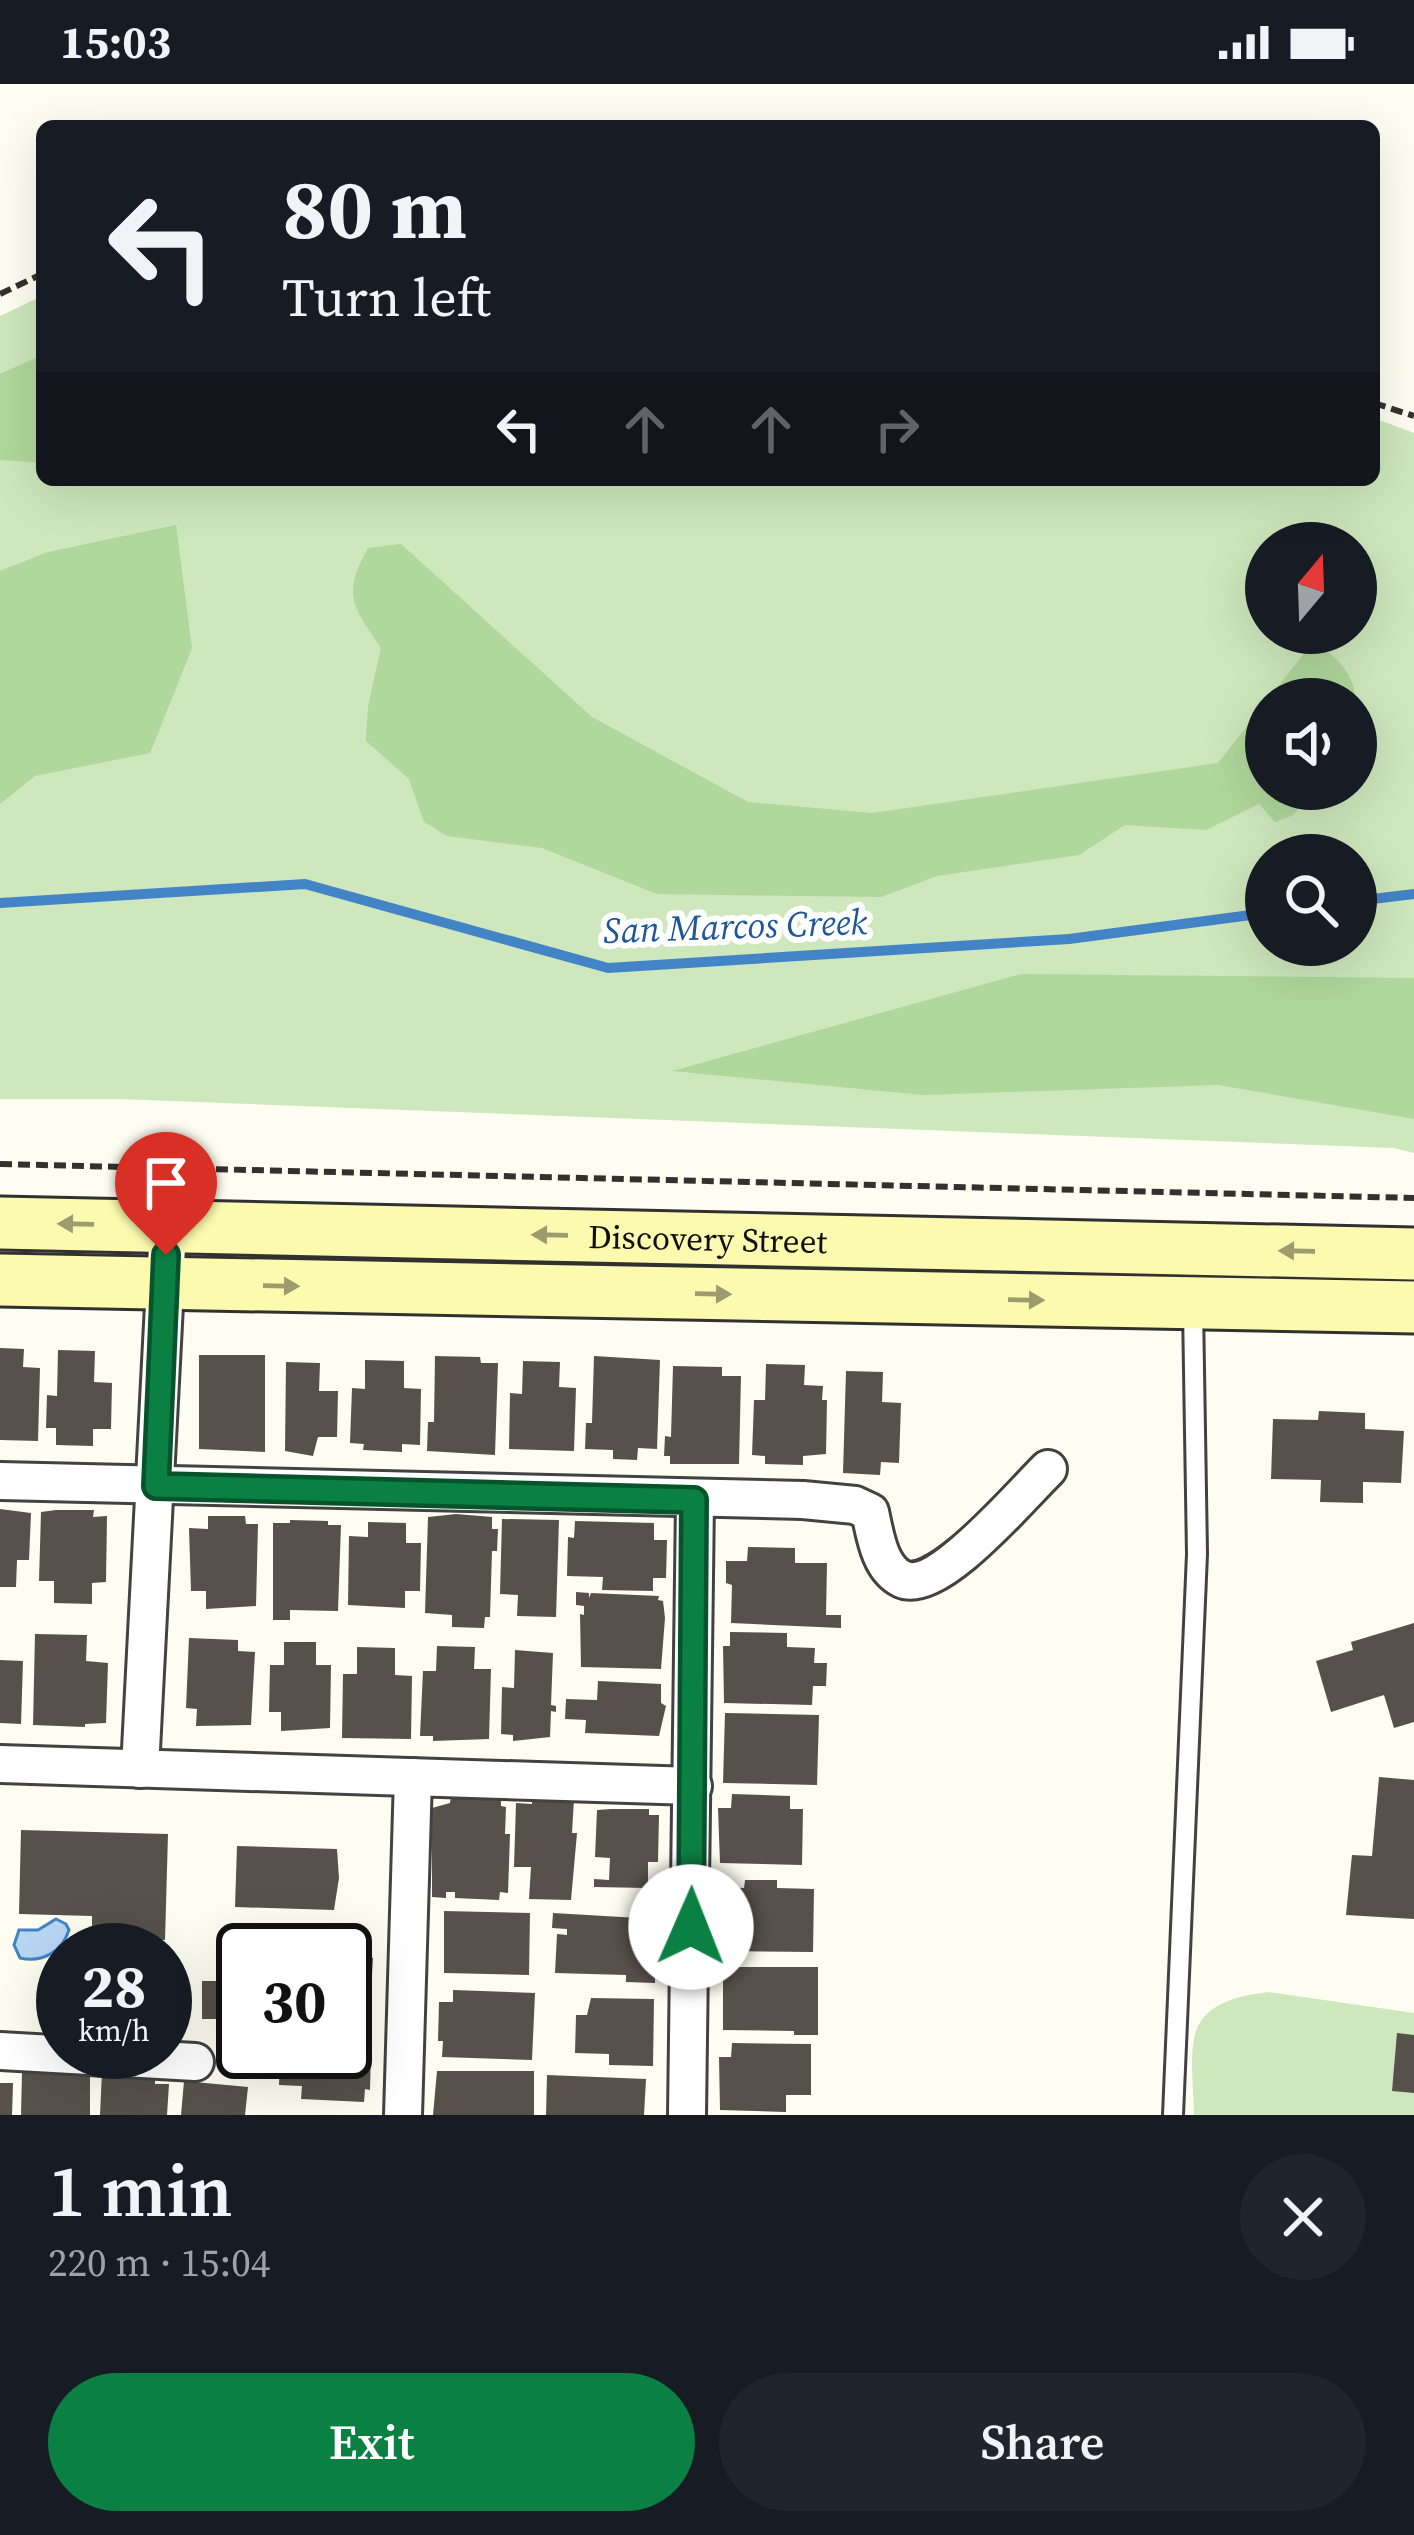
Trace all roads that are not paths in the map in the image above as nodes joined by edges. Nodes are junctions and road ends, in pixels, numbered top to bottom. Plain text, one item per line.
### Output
1 (0, 1222) edge
2 (168, 1227) junction
3 (1414, 1254) edge
4 (1193, 1276) junction
5 (0, 1280) edge
6 (164, 1283) junction
7 (1414, 1307) edge
8 (1048, 1469) dead end
9 (0, 1481) edge
10 (156, 1486) junction
11 (694, 1500) junction
12 (0, 1764) edge
13 (140, 1768) junction
14 (413, 1777) junction
15 (693, 1786) junction
16 (0, 2051) edge
17 (195, 2062) dead end
18 (404, 2115) edge
19 (687, 2115) edge
20 (1173, 2115) edge

2 -> 1 main road, Discovery Street
4 -> 2 main road, Discovery Street
2 - 6 street
3 -> 4 main road, Discovery Street
6 -> 4 main road, Discovery Street
4 - 7 main road, Discovery Street
4 - 20 lane
5 - 6 main road, Discovery Street
6 - 10 street
8 - 11 street
9 - 10 street
10 - 11 street
10 - 13 street
11 - 15 street
12 - 13 street
13 - 14 street
14 - 15 street
14 - 18 street
15 - 19 street
16 - 17 street

